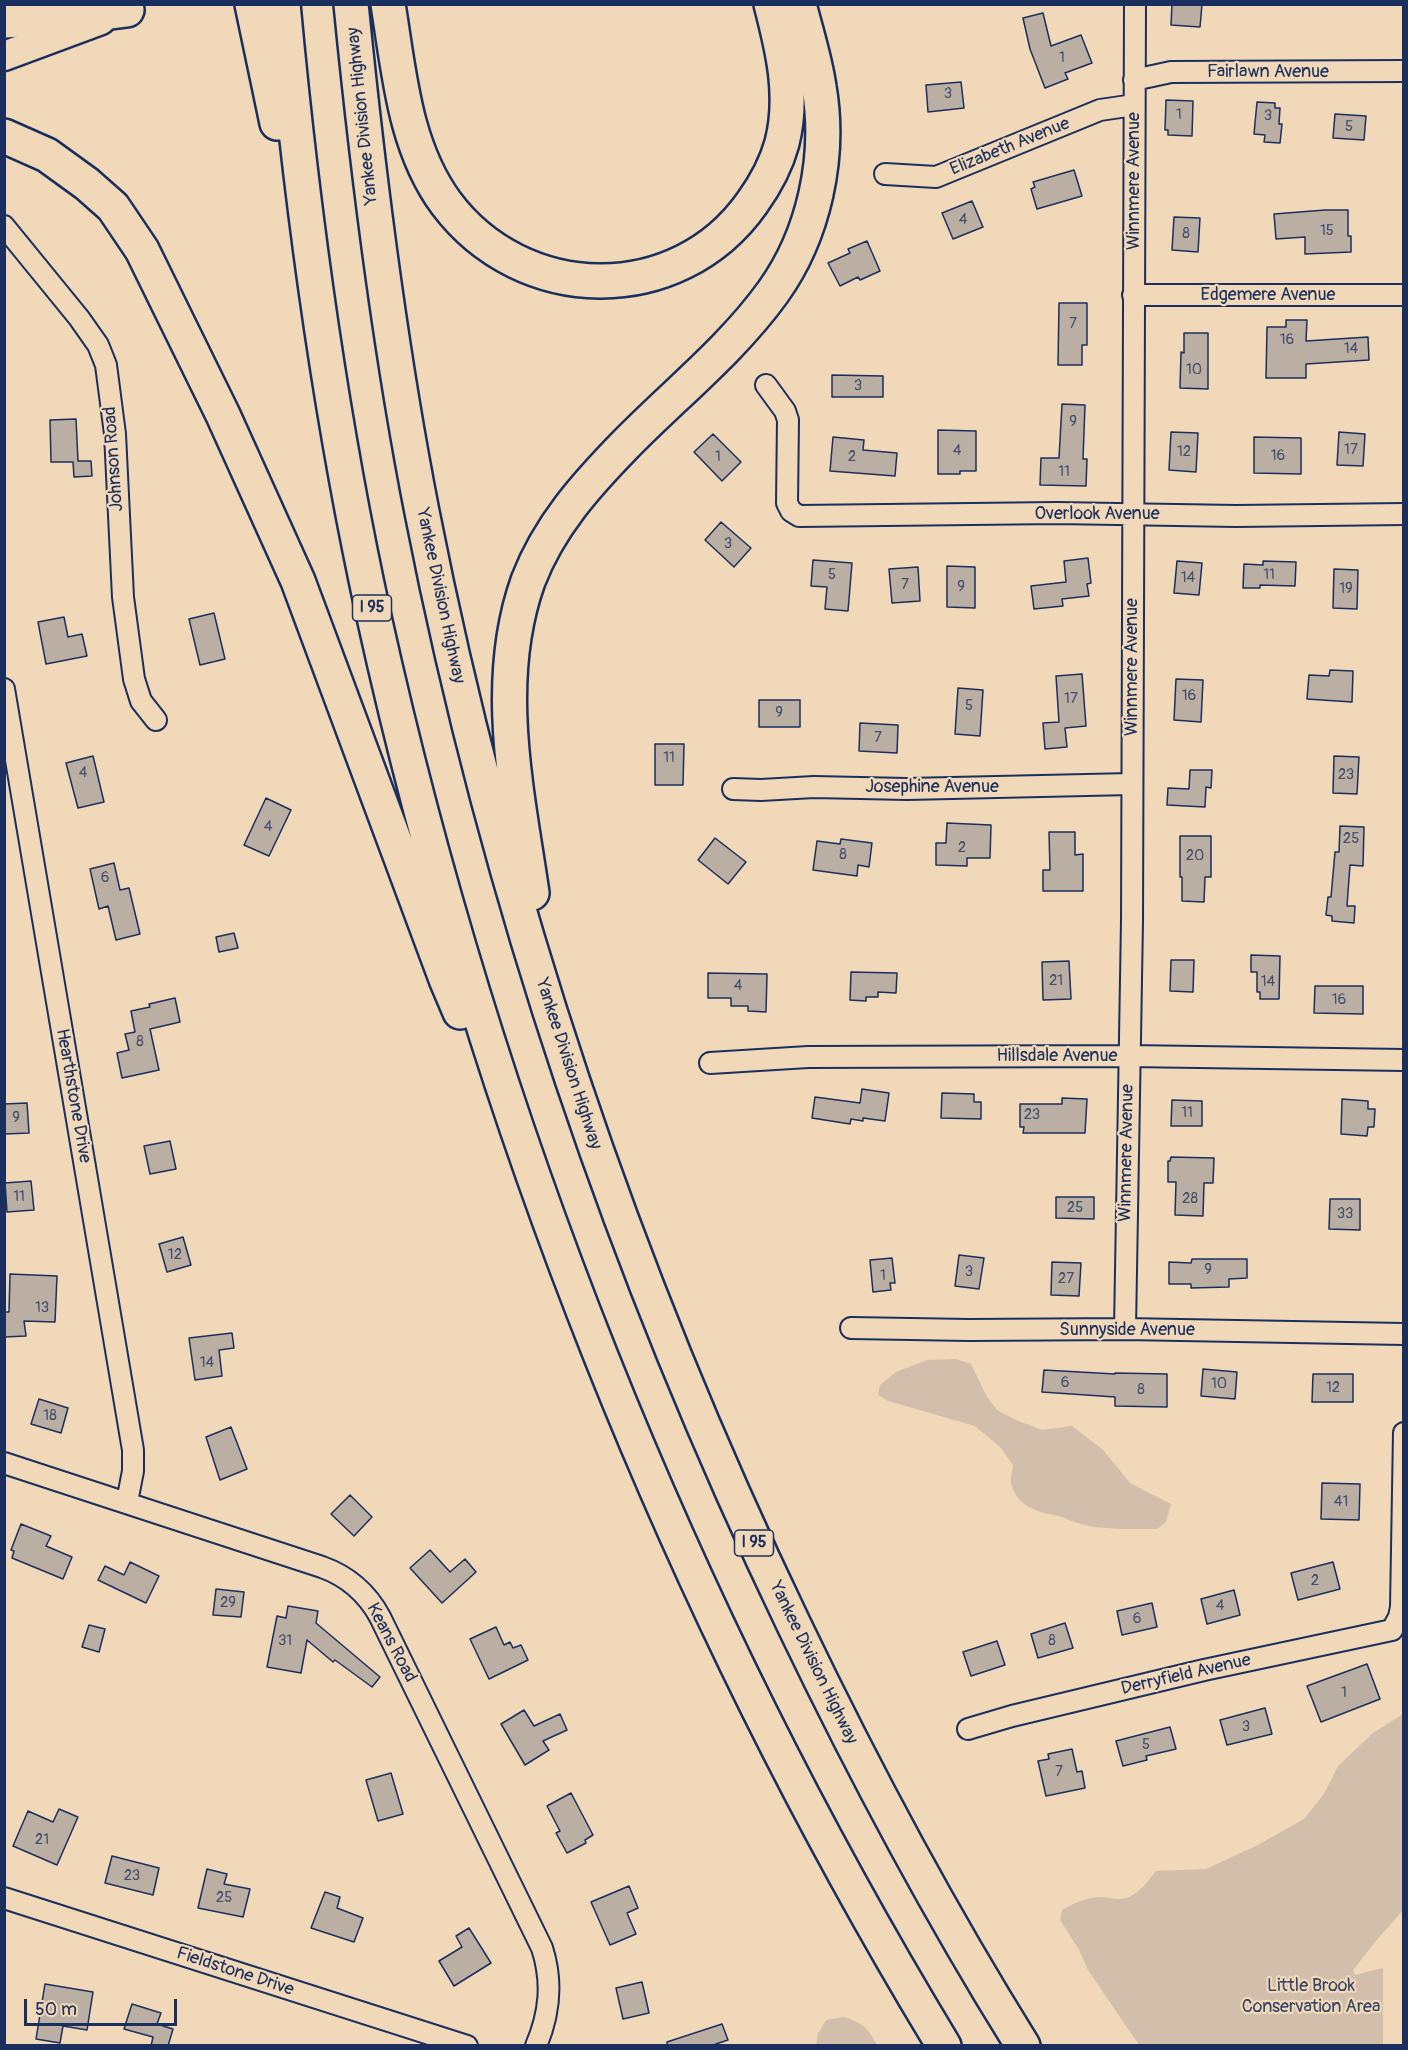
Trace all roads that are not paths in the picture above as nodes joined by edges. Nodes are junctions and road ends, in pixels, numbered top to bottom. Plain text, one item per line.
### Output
1 (252, 4) edge
2 (283, 4) edge
3 (351, 4) edge
4 (388, 4) edge
5 (771, 4) edge
6 (799, 4) edge
7 (1135, 4) edge
8 (135, 7) edge
9 (4, 21) edge
10 (4, 56) edge
11 (1404, 71) edge
12 (1134, 80) junction
13 (1134, 105) junction
14 (4, 136) edge
15 (885, 174) dead end
16 (4, 226) edge
17 (309, 244) junction
18 (1133, 295) junction
19 (1404, 295) edge
20 (766, 385) dead end
21 (1132, 514) junction
22 (1404, 514) edge
23 (4, 689) edge
24 (156, 720) dead end
25 (1131, 784) junction
26 (733, 789) dead end
27 (549, 1011) junction
28 (1129, 1056) junction
29 (1404, 1060) edge
30 (710, 1063) dead end
31 (541, 1195) junction
32 (851, 1328) dead end
33 (1125, 1329) junction
34 (1404, 1334) edge
35 (1404, 1433) edge
36 (4, 1463) edge
37 (127, 1502) junction
38 (968, 1729) dead end
39 (4, 1898) edge
40 (466, 2046) edge
41 (536, 2046) edge
42 (944, 2046) edge
43 (1023, 2046) edge

1 - 17 highway
2 - 17 highway, I 95
3 - 27 highway, Yankee Division Highway / I 95
4 - 5 highway
6 - 27 highway
7 - 12 street, Winnmere Avenue
8 - 9 highway
8 - 10 main road
11 - 12 street, Fairlawn Avenue
12 - 13 street, Winnmere Avenue
13 - 15 street, Elizabeth Avenue
13 - 18 street, Winnmere Avenue
14 - 31 highway
16 - 24 street, Johnson Road
17 - 31 highway, I 95
18 - 19 street, Edgemere Avenue
18 - 21 street, Winnmere Avenue
20 - 21 street, Overlook Avenue
21 - 22 street, Overlook Avenue
21 - 25 street, Winnmere Avenue
23 - 37 street, Hearthstone Drive
25 - 26 street, Josephine Avenue
25 - 28 street, Winnmere Avenue
27 - 43 highway, Yankee Division Highway / I 95
28 - 29 street, Hillsdale Avenue
28 - 30 street, Hillsdale Avenue
28 - 33 street, Winnmere Avenue
31 - 42 highway, I 95
32 - 33 street, Sunnyside Avenue
33 - 34 street, Sunnyside Avenue
35 - 38 street, Derryfield Avenue
36 - 37 street, Keans Road
37 - 41 street, Keans Road
39 - 40 street, Fieldstone Drive

